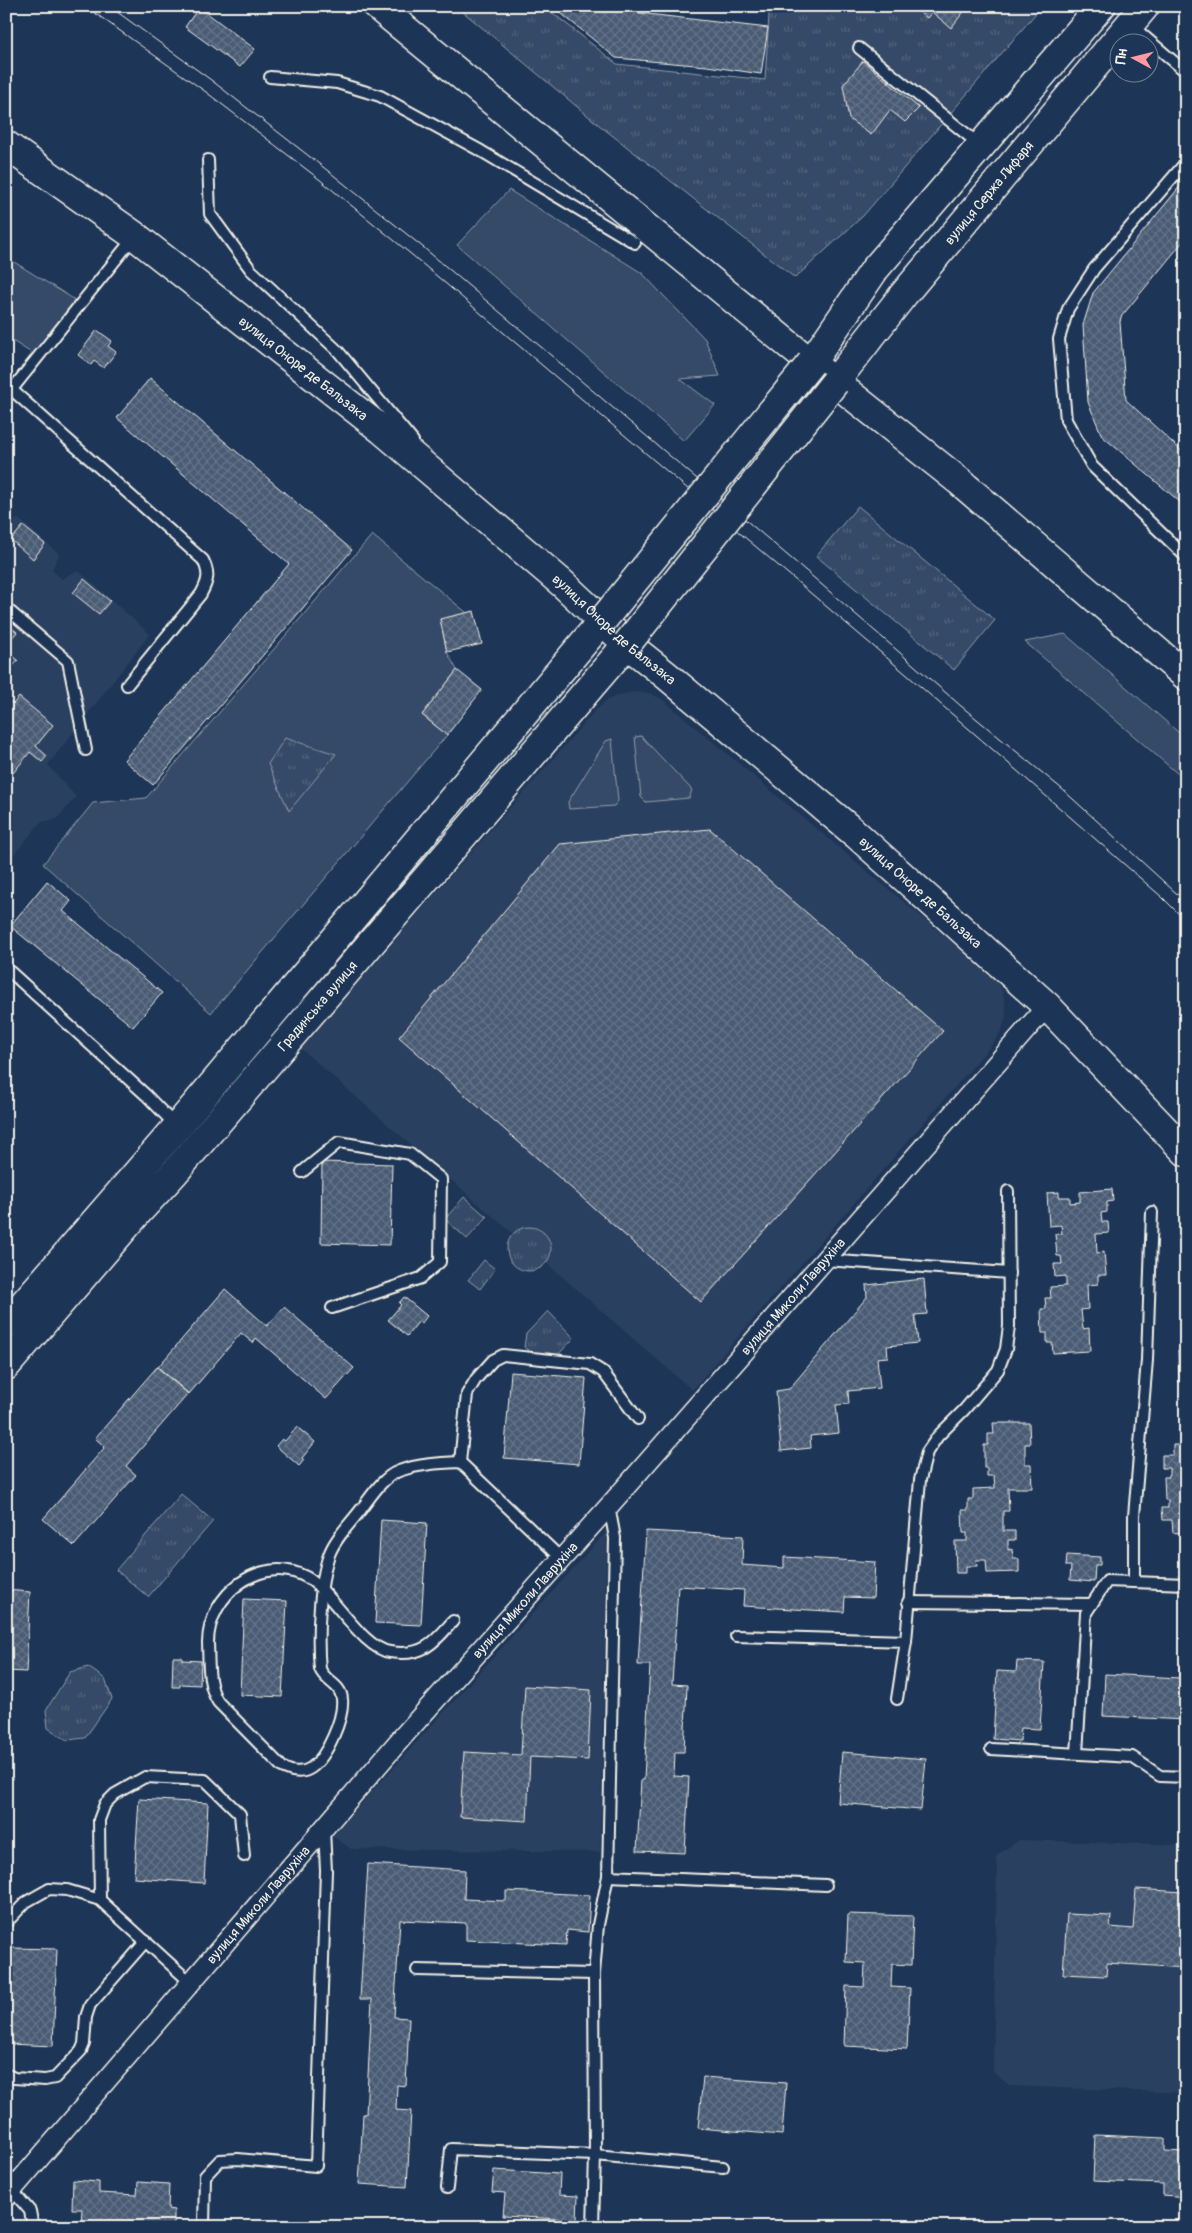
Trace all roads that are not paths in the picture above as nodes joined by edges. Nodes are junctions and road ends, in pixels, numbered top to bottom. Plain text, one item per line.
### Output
1 (377, 6) edge
2 (1101, 6) edge
3 (1137, 15) edge
4 (859, 48) dead end
5 (1186, 72) edge
6 (270, 77) dead end
7 (6, 145) edge
8 (980, 145) junction
9 (208, 160) dead end
10 (1186, 162) edge
11 (135, 236) junction
12 (634, 242) dead end
13 (811, 363) junction
14 (835, 382) junction
15 (9, 394) edge
16 (456, 493) junction
17 (1186, 557) edge
18 (6, 608) edge
19 (602, 620) junction
20 (627, 644) junction
21 (1186, 676) edge
22 (127, 685) dead end
23 (86, 750) dead end
24 (6, 968) edge
25 (1047, 1006) junction
26 (177, 1127) junction
27 (1186, 1152) edge
28 (302, 1172) dead end
29 (1008, 1191) dead end
30 (1152, 1212) dead end
31 (825, 1260) junction
32 (1009, 1273) junction
33 (332, 1308) dead end
34 (6, 1324) edge
35 (6, 1366) edge
36 (638, 1419) dead end
37 (460, 1462) junction
38 (610, 1506) junction
39 (562, 1559) junction
40 (1134, 1582) junction
41 (1186, 1584) edge
42 (321, 1591) junction
43 (908, 1602) junction
44 (1092, 1604) junction
45 (453, 1621) dead end
46 (736, 1636) dead end
47 (906, 1641) junction
48 (897, 1698) dead end
49 (991, 1749) dead end
50 (1077, 1753) junction
51 (1186, 1777) edge
52 (324, 1829) junction
53 (244, 1856) dead end
54 (608, 1876) junction
55 (826, 1885) dead end
56 (100, 1900) junction
57 (6, 1923) edge
58 (146, 1941) junction
59 (418, 1970) dead end
60 (594, 1974) junction
61 (191, 1983) junction
62 (6, 2074) edge
63 (595, 2155) junction
64 (723, 2167) dead end
65 (447, 2188) dead end
66 (9, 2193) edge
67 (33, 2227) edge
68 (204, 2227) edge
69 (593, 2227) edge

1 - 13 street
2 - 8 street
3 - 5 lane
3 - 14 street, вулиця Сержа Лифаря
4 - 8 lane
6 - 12 lane
7 - 11 street, вулиця Оноре де Бальзака
8 - 13 street
9 - 16 lane
10 - 17 lane
11 - 15 lane
11 - 16 street, вулиця Оноре де Бальзака
13 - 14 street
13 - 19 street, bridge
14 - 20 street, вулиця Сержа Лифаря, bridge
14 - 21 street
15 - 22 lane
16 - 19 street, вулиця Оноре де Бальзака
18 - 23 lane
19 - 20 street, вулиця Оноре де Бальзака
19 - 26 street
20 - 25 street, вулиця Оноре де Бальзака
20 - 35 street, Градинська вулиця
24 - 26 lane
25 - 27 street, вулиця Оноре де Бальзака
25 - 31 street, вулиця Миколи Лаврухіна
26 - 34 street
28 - 33 lane
29 - 32 lane
30 - 40 lane
31 - 32 lane
31 - 38 street, вулиця Миколи Лаврухіна
32 - 43 lane
36 - 37 lane
37 - 39 lane
37 - 42 lane
38 - 39 street, вулиця Миколи Лаврухіна
38 - 54 lane
39 - 52 street, вулиця Миколи Лаврухіна
40 - 41 lane
40 - 44 lane
42 - 42 lane
42 - 45 lane
43 - 44 lane
43 - 47 lane
44 - 50 lane
46 - 47 lane
47 - 48 lane
49 - 50 lane
50 - 51 lane
52 - 61 street, вулиця Миколи Лаврухіна
52 - 68 lane
53 - 56 lane
54 - 55 lane
54 - 60 lane
56 - 57 lane
56 - 58 lane
58 - 61 lane
58 - 62 lane
59 - 60 lane
60 - 63 lane
61 - 66 street, вулиця Миколи Лаврухіна
63 - 64 lane
63 - 65 lane
63 - 69 lane
66 - 67 lane

